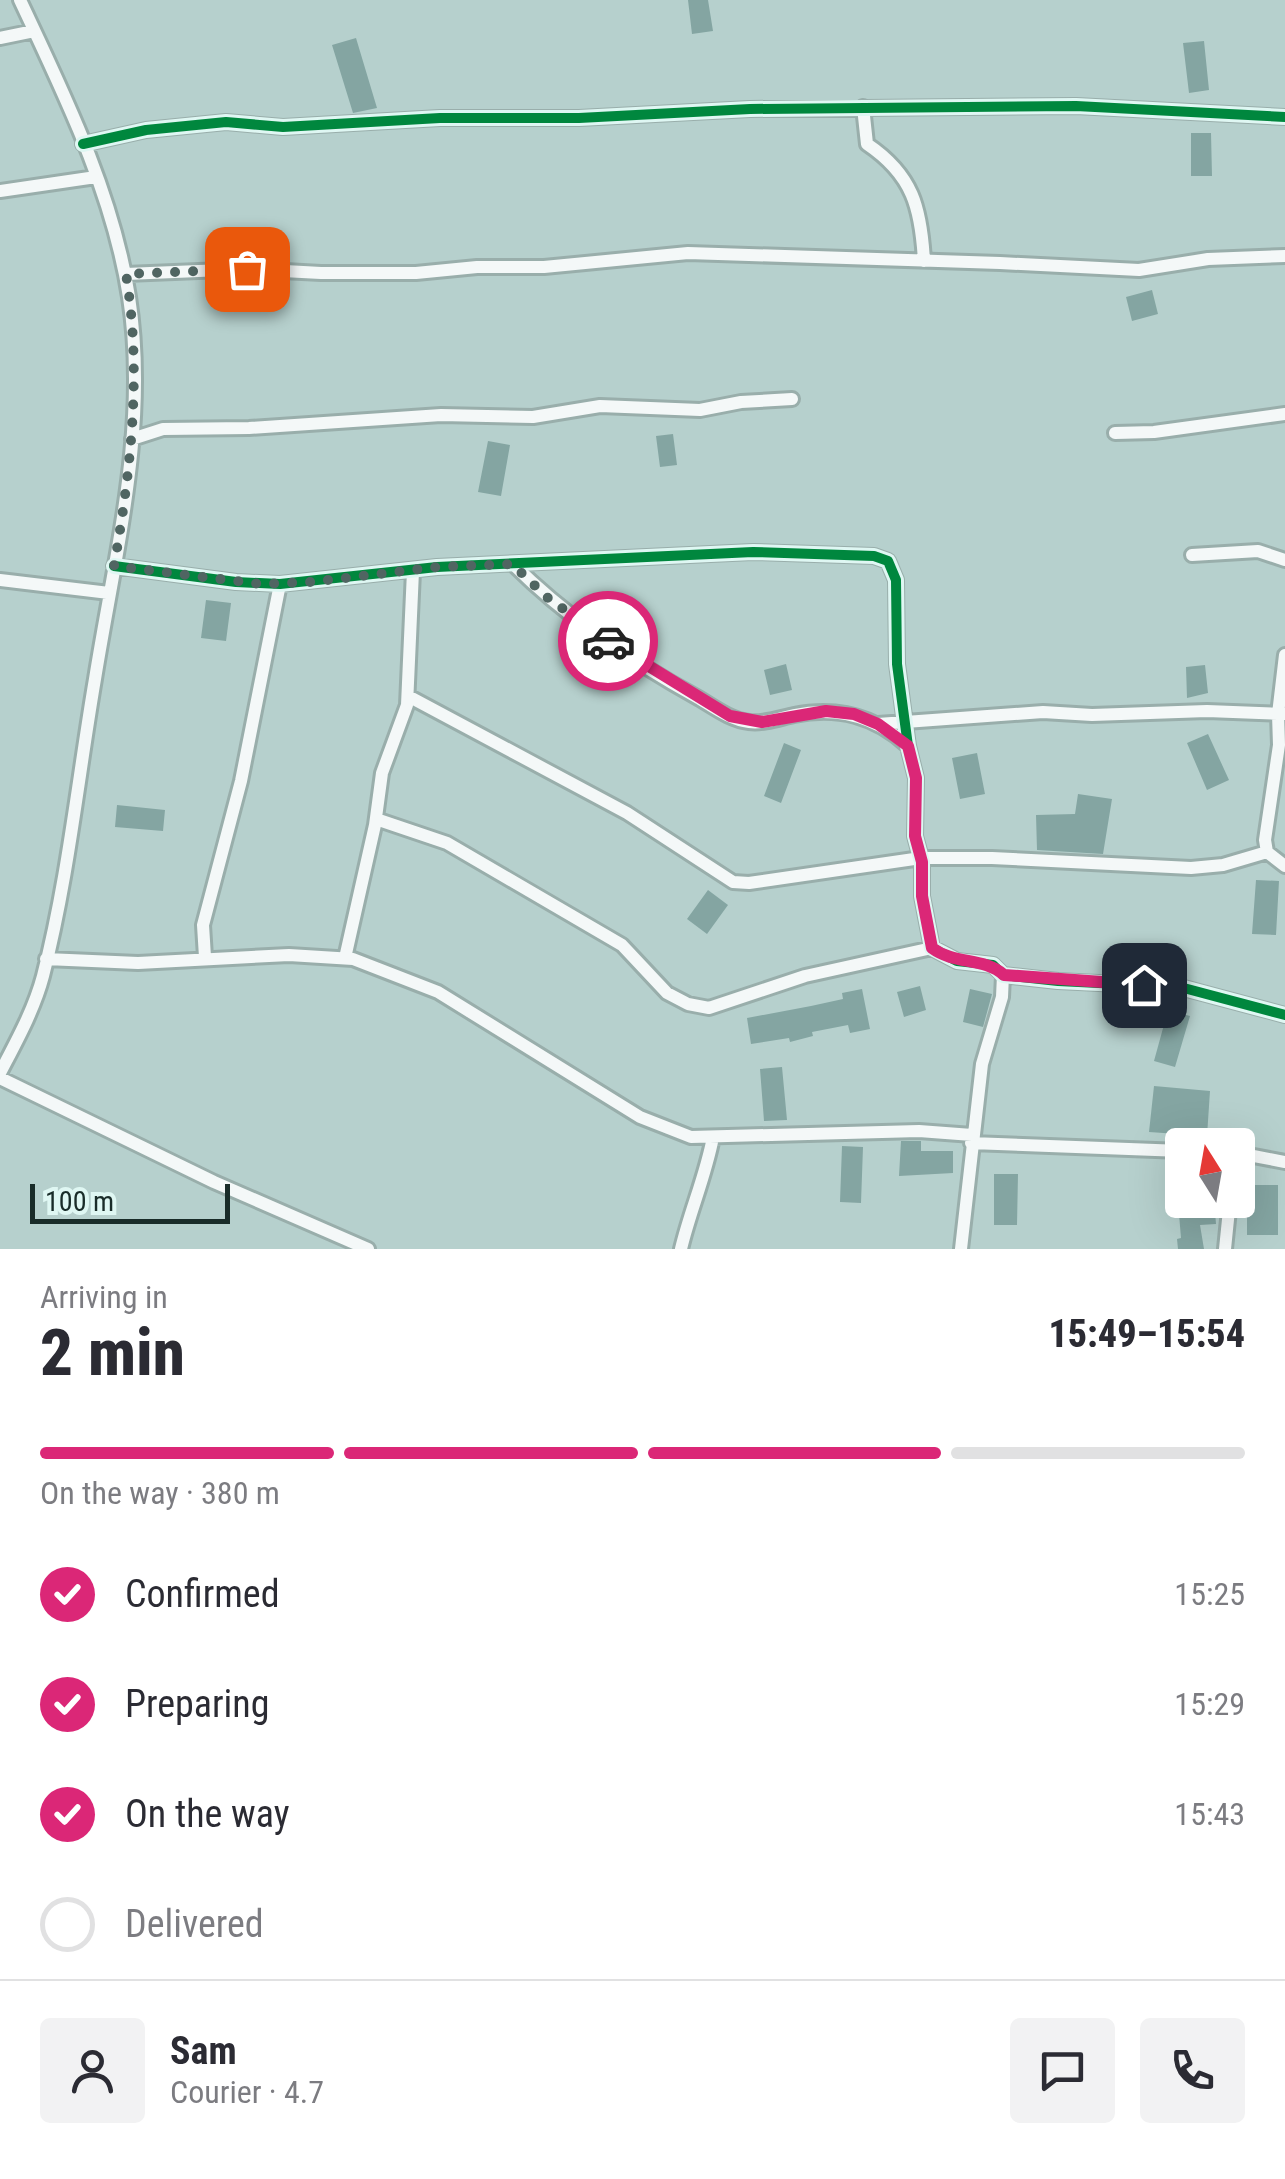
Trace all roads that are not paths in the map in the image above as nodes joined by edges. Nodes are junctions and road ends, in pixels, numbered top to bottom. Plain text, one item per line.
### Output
1 (25, 3) edge
2 (34, 31) junction
3 (0, 38) edge
4 (863, 107) junction
5 (1285, 117) edge
6 (84, 144) junction
7 (96, 177) junction
8 (0, 191) edge
9 (1285, 256) edge
10 (924, 260) junction
11 (126, 274) junction
12 (792, 399) dead end
13 (1285, 414) edge
14 (1116, 434) dead end
15 (132, 439) junction
16 (1192, 556) dead end
17 (1285, 560) edge
18 (512, 564) junction
19 (114, 566) junction
20 (414, 571) junction
21 (0, 580) edge
22 (280, 584) junction
23 (109, 593) junction
24 (1285, 655) edge
25 (408, 696) junction
26 (1282, 714) edge
27 (906, 720) junction
28 (878, 724) junction
29 (908, 746) junction
30 (376, 819) junction
31 (1266, 852) junction
32 (921, 858) junction
33 (1285, 866) edge
34 (932, 948) junction
35 (204, 957) junction
36 (345, 958) junction
37 (46, 959) junction
38 (1004, 975) junction
39 (1285, 1015) edge
40 (0, 1076) edge
41 (714, 1137) junction
42 (972, 1139) junction
43 (1165, 1150) edge
44 (1255, 1156) edge
45 (1285, 1162) edge
46 (1228, 1218) edge
47 (368, 1249) edge
48 (680, 1249) edge
49 (962, 1249) edge
50 (1225, 1249) edge

1 - 2 street
2 - 3 street
2 - 6 street
4 - 5 street
4 - 6 street
4 - 10 street
6 - 7 street
7 - 8 street
7 - 11 street
9 - 10 street
10 - 11 street
11 - 15 street
12 - 15 street
13 - 14 street
15 - 19 street
16 - 17 street
18 - 20 street
18 - 27 street
18 - 28 street
19 - 22 street
19 - 23 street
20 - 22 street
20 - 25 street
21 - 23 street
22 - 35 street
23 - 37 street
24 - 26 street
25 - 30 street
25 - 32 street
26 - 27 street
26 - 31 street
27 - 28 street
27 - 29 street
28 - 29 street
29 - 32 street
30 - 34 street
30 - 36 street
31 - 32 street
31 - 33 street
32 - 34 street
34 - 38 street
35 - 36 street
35 - 37 street
36 - 41 street
37 - 40 street
38 - 39 street
38 - 42 street
40 - 47 street
41 - 42 street
41 - 48 street
42 - 43 street
42 - 49 street
44 - 45 street
46 - 50 street

